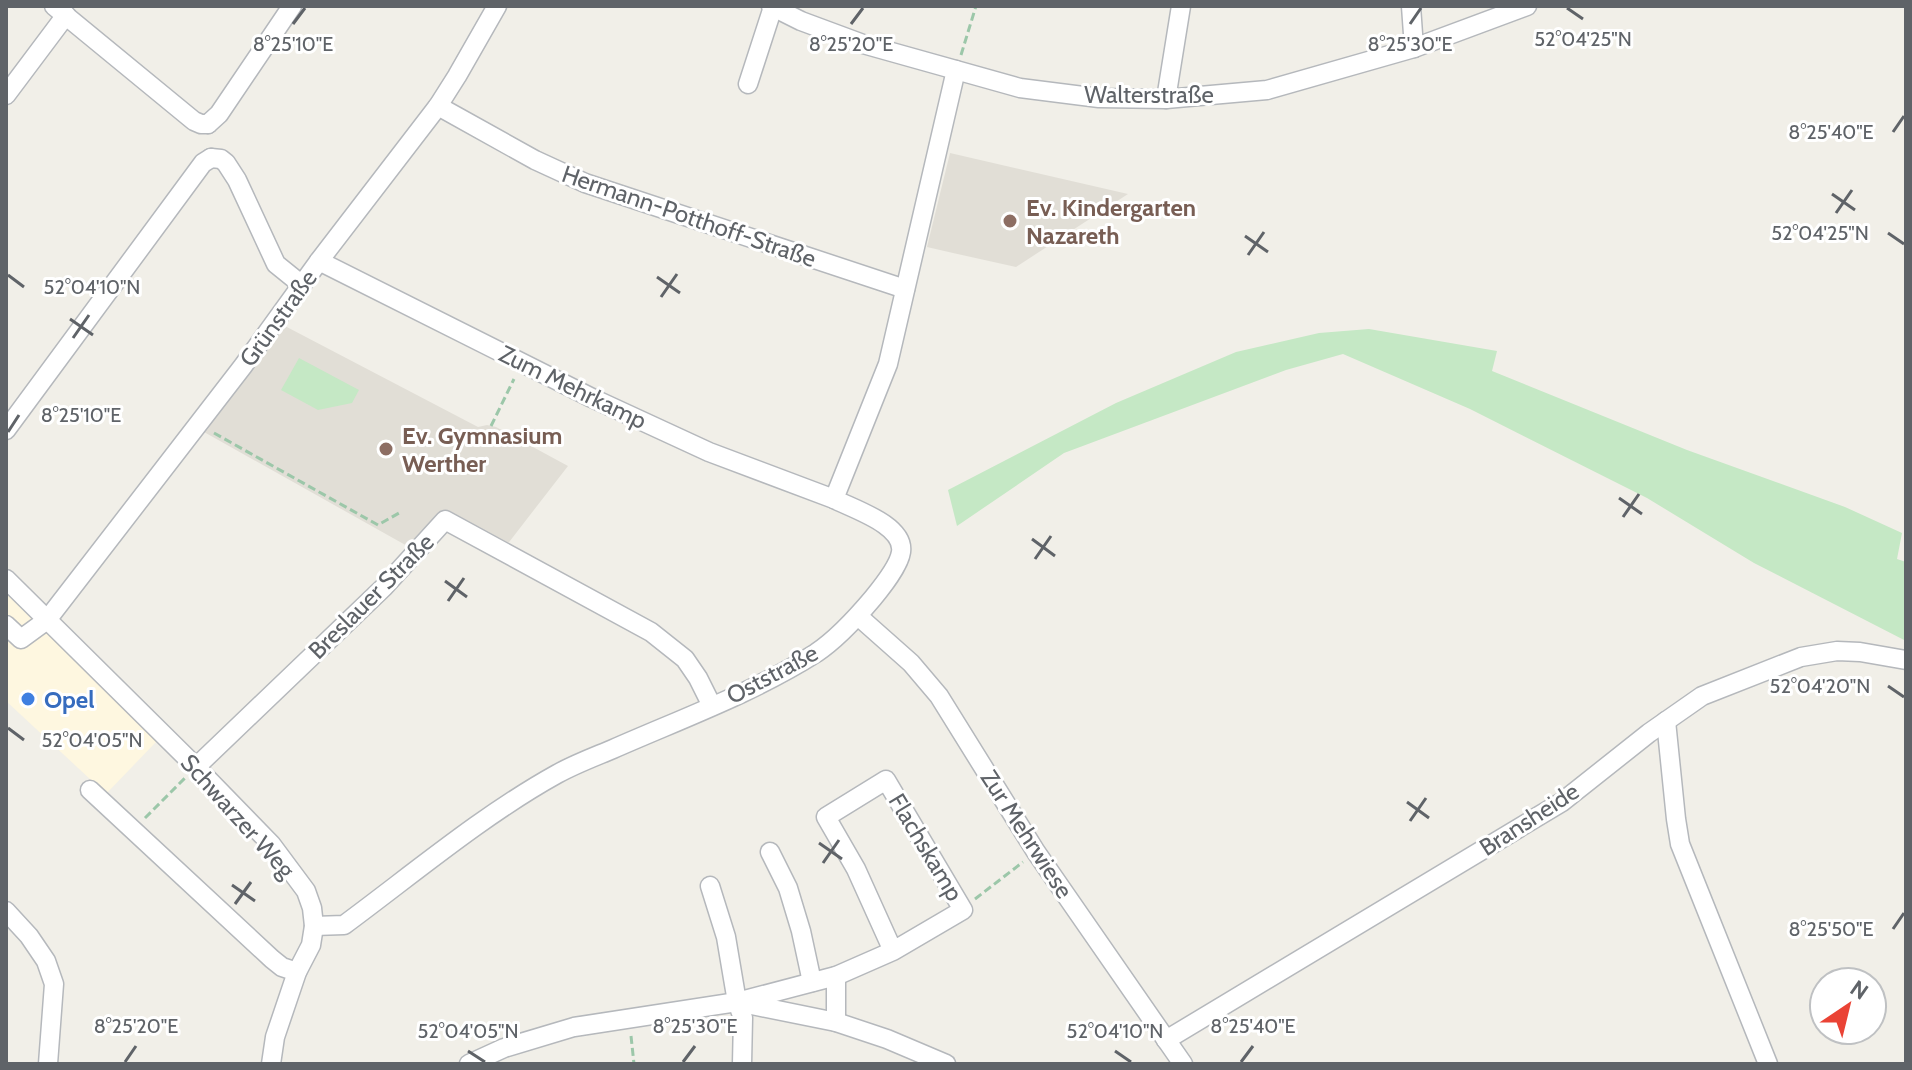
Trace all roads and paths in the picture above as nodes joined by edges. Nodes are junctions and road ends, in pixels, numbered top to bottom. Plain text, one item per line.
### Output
1 (292, 6) edge
2 (497, 6) edge
3 (772, 6) edge
4 (976, 6) edge
5 (1181, 6) edge
6 (1411, 6) edge
7 (1527, 6) edge
8 (60, 11) edge
9 (1414, 48) junction
10 (956, 70) junction
11 (748, 84) dead end
12 (6, 95) edge
13 (1166, 99) junction
14 (438, 106) junction
15 (208, 124) junction
16 (211, 158) junction
17 (319, 261) junction
18 (302, 285) junction
19 (905, 289) junction
20 (522, 363) junction
21 (198, 424) junction
22 (491, 426) dead end
23 (6, 430) edge
24 (834, 499) junction
25 (399, 513) dead end
26 (6, 579) edge
27 (858, 616) junction
28 (47, 620) junction
29 (6, 625) edge
30 (1906, 660) edge
31 (712, 706) junction
32 (1666, 721) junction
33 (196, 767) junction
34 (90, 790) dead end
35 (134, 830) junction
36 (770, 852) dead end
37 (1036, 852) junction
38 (710, 886) dead end
39 (963, 910) junction
40 (6, 911) edge
41 (314, 926) junction
42 (893, 951) junction
43 (297, 972) junction
44 (836, 976) junction
45 (812, 982) junction
46 (737, 1002) junction
47 (630, 1019) junction
48 (836, 1022) junction
49 (1166, 1040) junction
50 (48, 1064) edge
51 (271, 1064) edge
52 (469, 1064) edge
53 (634, 1064) edge
54 (742, 1064) edge
55 (946, 1064) edge
56 (1183, 1064) edge
57 (1768, 1064) edge

1 - 15 street
2 - 14 street, Grünstraße
3 - 10 street, Walterstraße
3 - 11 street
4 - 10 path
5 - 13 street
6 - 9 street
7 - 9 street, Walterstraße
8 - 12 street
8 - 15 street
9 - 13 street, Walterstraße
10 - 13 street, Walterstraße
10 - 19 street
14 - 17 street, Grünstraße
14 - 19 street, Hermann-Potthoff-Straße
15 - 16 street
16 - 18 street
16 - 23 street
17 - 18 street, Grünstraße
17 - 20 street, Zum Mehrkamp
18 - 21 street, Grünstraße
19 - 24 street
20 - 22 path
20 - 24 street, Zum Mehrkamp
21 - 25 path
21 - 28 street, Grünstraße
24 - 27 street, Oststraße
26 - 28 street, Schwarzer Weg
27 - 31 street, Oststraße
27 - 37 street, Zur Mehrwiese
28 - 29 street
28 - 33 street, Schwarzer Weg
30 - 32 street, Bransheide
31 - 33 street, Breslauer Straße
31 - 41 street, Oststraße
32 - 49 street, Bransheide
32 - 57 street
33 - 35 path
33 - 41 street, Schwarzer Weg
34 - 35 street
35 - 43 street
36 - 45 street
37 - 39 path
37 - 49 street, Zur Mehrwiese
38 - 46 street
39 - 42 street, Flachskamp
39 - 42 street, Flachskamp
40 - 50 street
41 - 43 street
42 - 44 street, Flachskamp
43 - 51 street
44 - 45 street, Flachskamp
44 - 48 street
45 - 46 street, Flachskamp
46 - 47 street, Flachskamp
46 - 48 street, Flachskamp
46 - 54 street
47 - 52 street, Flachskamp
47 - 53 path
48 - 55 street, Flachskamp
49 - 56 street, Zur Mehrwiese

